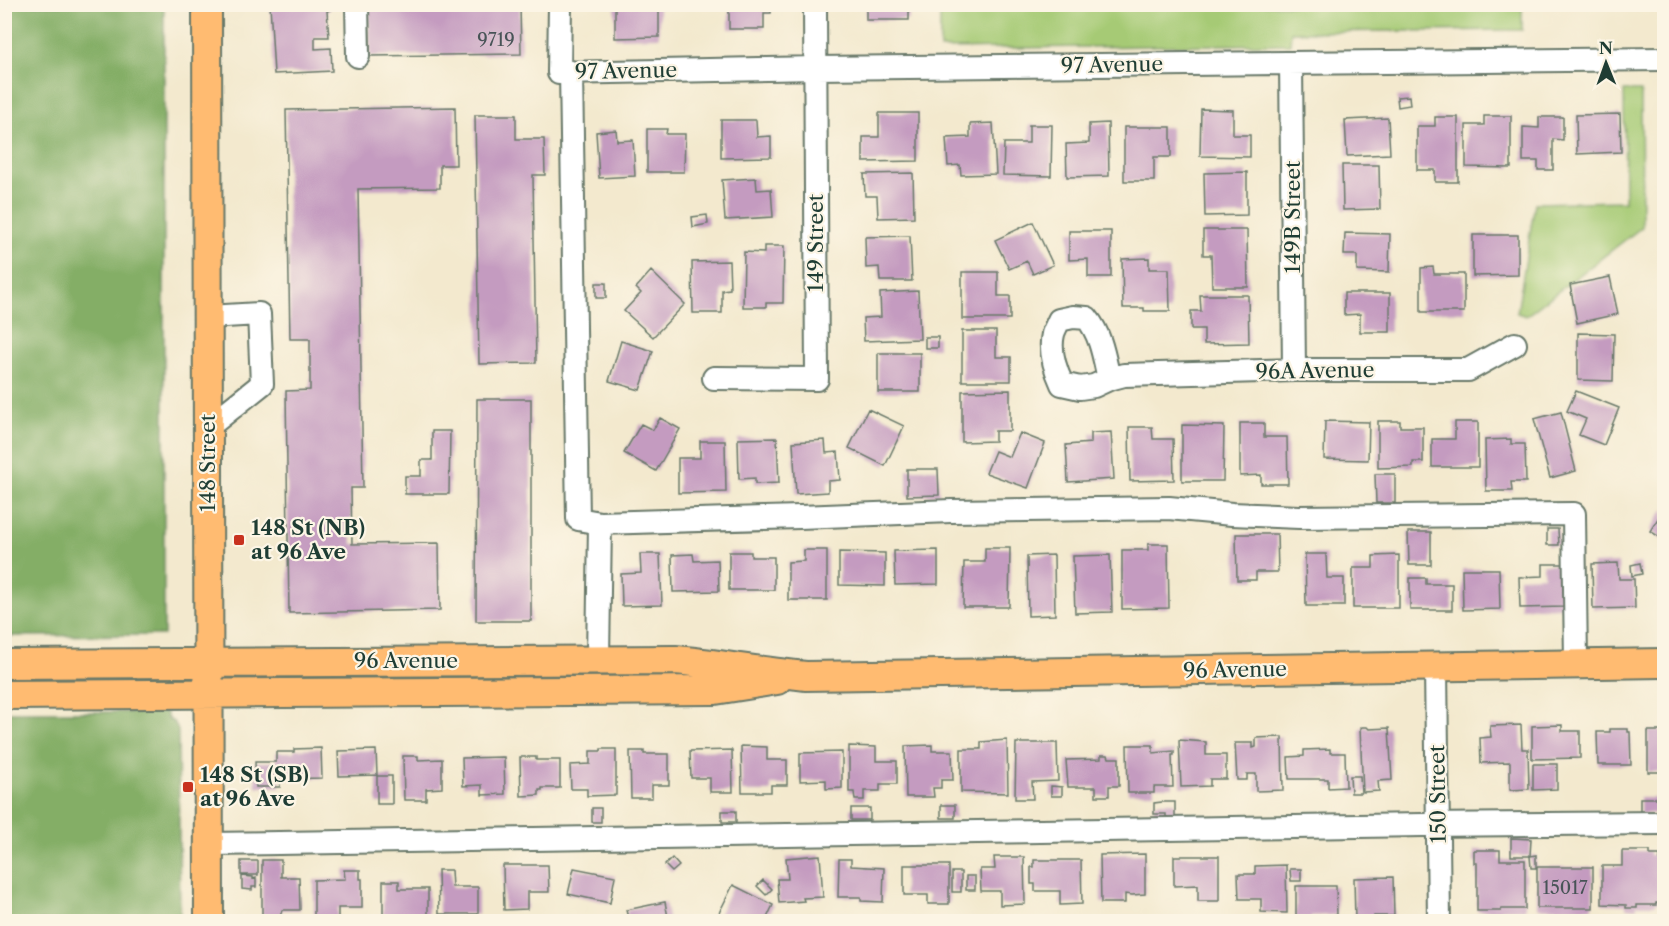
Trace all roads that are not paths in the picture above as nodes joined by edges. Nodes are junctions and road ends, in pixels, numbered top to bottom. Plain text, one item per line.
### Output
1 (207, 4) edge
2 (357, 4) edge
3 (560, 4) edge
4 (815, 4) edge
5 (358, 56) dead end
6 (1665, 59) edge
7 (1291, 63) junction
8 (816, 68) junction
9 (565, 72) junction
10 (208, 317) junction
11 (1515, 344) dead end
12 (1294, 370) junction
13 (714, 378) dead end
14 (1109, 379) dead end
15 (208, 427) junction
16 (600, 523) junction
17 (598, 659) junction
18 (208, 662) junction
19 (1576, 663) junction
20 (1665, 663) edge
21 (4, 664) edge
22 (1436, 666) junction
23 (806, 676) junction
24 (208, 694) junction
25 (4, 695) edge
26 (1665, 823) edge
27 (1438, 825) junction
28 (209, 844) junction
29 (209, 921) edge
30 (1440, 921) edge

1 - 10 main road, 148 Street
2 - 5 street
3 - 9 street
4 - 8 street, 149 Street
6 - 7 street, 97 Avenue
7 - 8 street, 97 Avenue
7 - 12 street, 149B Street
8 - 9 street, 97 Avenue
8 - 13 street, 149 Street
9 - 16 street
10 - 15 main road, 148 Street
10 - 15 street
11 - 12 street, 96A Avenue
12 - 14 street, 96A Avenue
15 - 18 main road, 148 Street
16 - 17 street
16 - 19 street
17 - 18 main road, 96 Avenue
17 - 23 main road, 96 Avenue
18 - 21 main road, 96 Avenue
18 - 24 main road, 148 Street
19 - 20 main road, 96 Avenue
19 - 22 main road, 96 Avenue
22 - 23 main road, 96 Avenue
22 - 27 street, 150 Street
23 - 24 main road, 96 Avenue
24 - 25 main road, 96 Avenue
24 - 28 main road, 148 Street
26 - 27 street
27 - 28 street
27 - 30 street, 150 Street
28 - 29 main road, 148 Street

